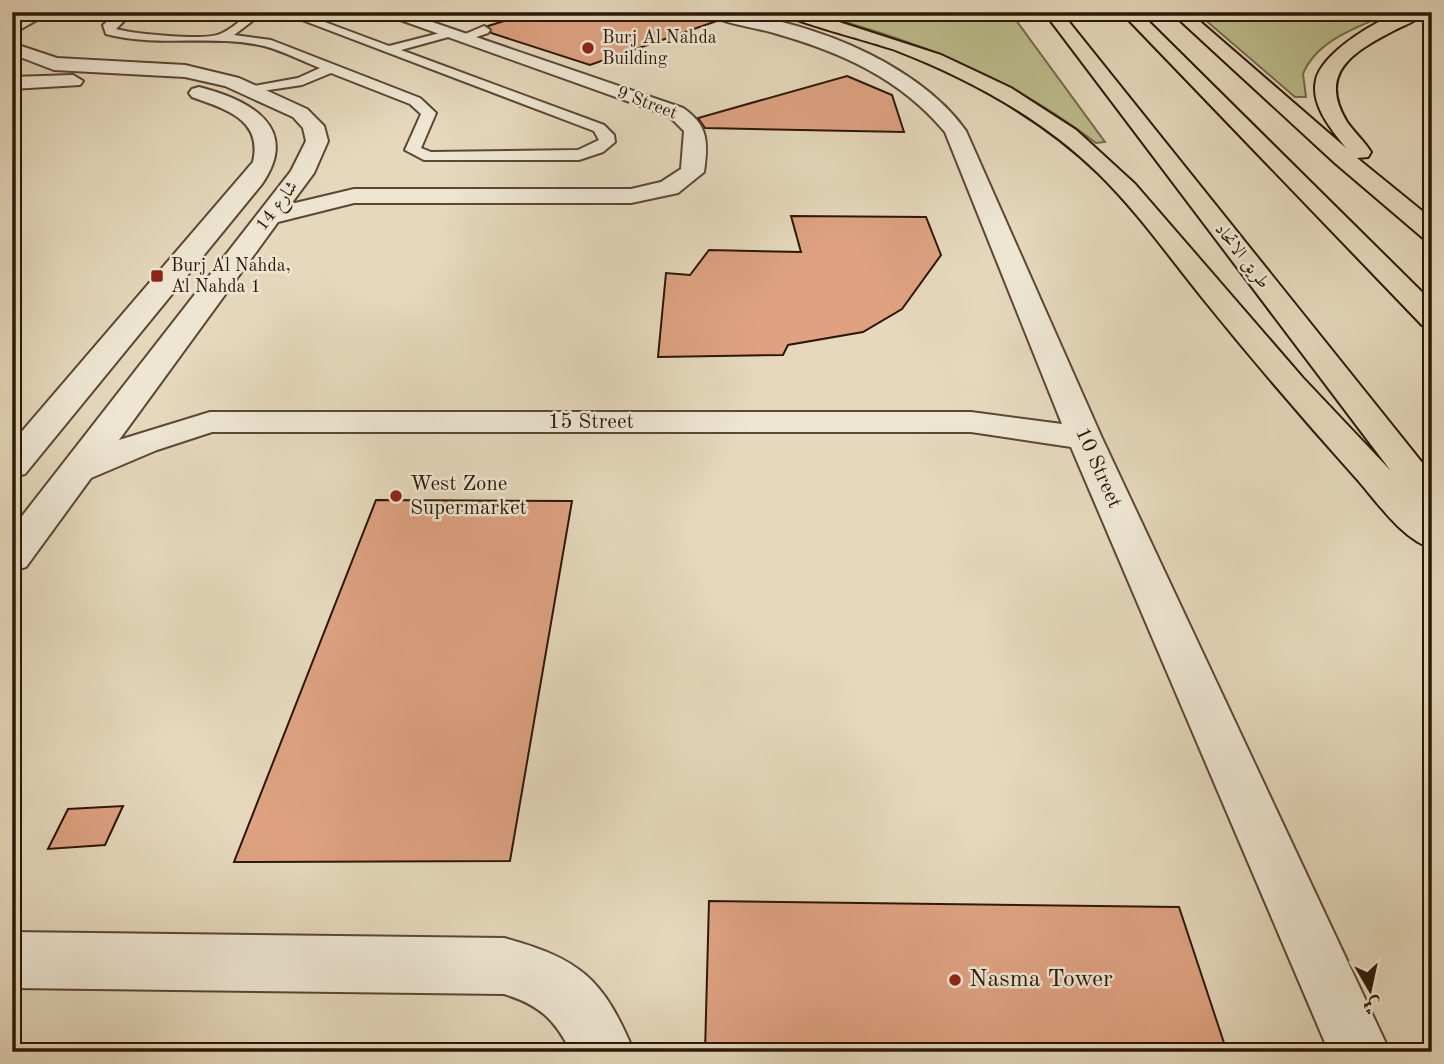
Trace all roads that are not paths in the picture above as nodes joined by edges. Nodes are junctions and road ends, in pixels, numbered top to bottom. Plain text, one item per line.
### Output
1 (43, 12) edge
2 (127, 12) edge
3 (258, 12) edge
4 (287, 12) edge
5 (386, 12) edge
6 (715, 12) edge
7 (788, 12) edge
8 (1052, 12) edge
9 (1129, 12) edge
10 (1179, 12) edge
11 (1418, 12) edge
12 (14, 29) edge
13 (470, 34) junction
14 (223, 38) junction
15 (388, 50) junction
16 (17, 55) edge
17 (406, 57) junction
18 (329, 69) junction
19 (354, 79) junction
20 (12, 83) edge
21 (254, 90) junction
22 (286, 104) junction
23 (302, 173) junction
24 (354, 196) junction
25 (269, 217) junction
26 (1424, 224) edge
27 (1432, 319) edge
28 (144, 384) junction
29 (1071, 406) junction
30 (210, 422) junction
31 (971, 422) junction
32 (1085, 438) junction
33 (12, 466) edge
34 (80, 469) junction
35 (1432, 500) edge
36 (1432, 535) edge
37 (12, 557) edge
38 (12, 960) edge
39 (604, 1052) edge
40 (1360, 1052) edge

1 - 12 street
2 - 14 lane
3 - 14 lane
4 - 15 lane
5 - 13 street, 9 Street
6 - 29 street, 10 Street
7 - 36 highway
8 - 35 highway, طريق الاتحاد
9 - 27 highway
10 - 26 highway
11 - 26 highway
12 - 16 street
13 - 15 lane
13 - 17 lane
13 - 24 street, 9 Street
14 - 18 lane
15 - 17 lane
16 - 21 street, شارع 14
17 - 19 lane
18 - 19 lane
18 - 21 lane
19 - 22 lane
20 - 33 street, شارع 14
21 - 22 street, شارع 14
22 - 23 street, شارع 14
23 - 24 street
23 - 25 street, شارع 14
24 - 25 street
25 - 28 street, شارع 14
28 - 30 street
28 - 34 street, شارع 14
29 - 31 street
29 - 32 street, 10 Street
30 - 31 street, 15 Street
30 - 34 street
31 - 32 street
32 - 40 street, 10 Street
34 - 37 street, شارع 14
38 - 39 street

